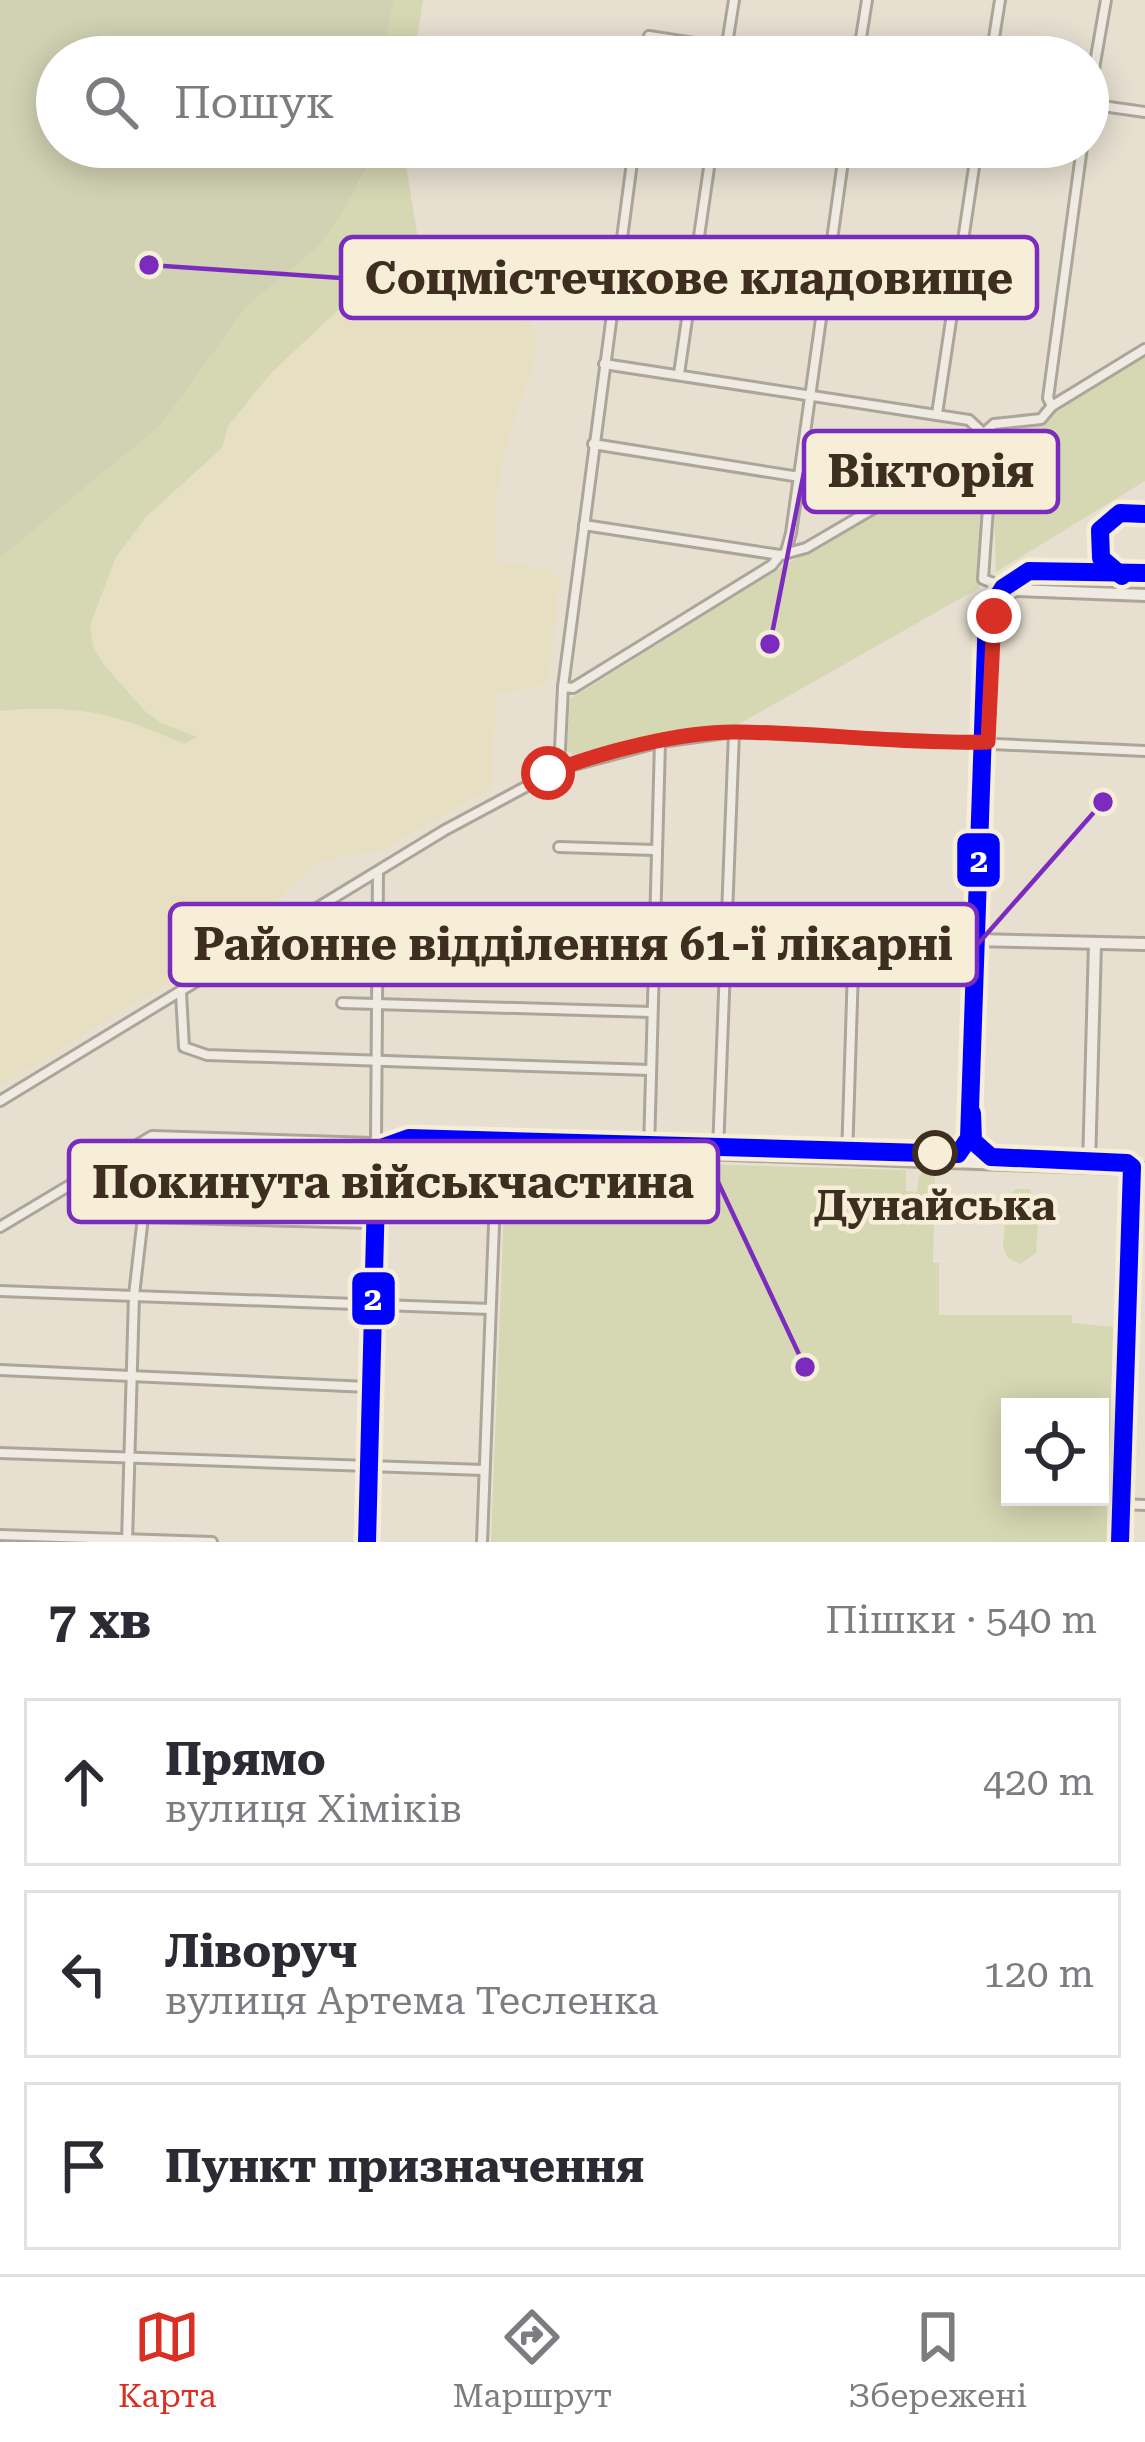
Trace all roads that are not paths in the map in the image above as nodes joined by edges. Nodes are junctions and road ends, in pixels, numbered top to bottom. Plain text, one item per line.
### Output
1 (734, 0) edge
2 (867, 0) edge
3 (1000, 0) edge
4 (1106, 0) edge
5 (728, 36) edge
6 (861, 36) edge
7 (994, 36) edge
8 (1100, 36) edge
9 (1109, 106) edge
10 (1145, 112) edge
11 (631, 168) edge
12 (709, 168) edge
13 (842, 168) edge
14 (974, 168) edge
15 (1079, 168) edge
16 (1145, 349) edge
17 (604, 364) junction
18 (679, 374) junction
19 (808, 394) junction
20 (1052, 406) junction
21 (937, 414) junction
22 (982, 430) junction
23 (593, 444) junction
24 (797, 475) junction
25 (899, 493) junction
26 (584, 525) junction
27 (782, 555) junction
28 (1014, 590) junction
29 (1145, 595) edge
30 (563, 687) junction
31 (734, 732) junction
32 (660, 742) junction
33 (984, 742) junction
34 (1145, 751) edge
35 (559, 769) junction
36 (559, 847) dead end
37 (655, 850) junction
38 (378, 872) junction
39 (653, 932) junction
40 (725, 932) junction
41 (854, 937) junction
42 (1096, 943) junction
43 (975, 944) junction
44 (1145, 944) edge
45 (380, 946) junction
46 (181, 993) junction
47 (342, 1003) dead end
48 (378, 1004) junction
49 (651, 1012) junction
50 (376, 1061) junction
51 (650, 1070) junction
52 (0, 1101) edge
53 (375, 1142) junction
54 (143, 1144) junction
55 (497, 1145) junction
56 (650, 1150) junction
57 (718, 1151) junction
58 (847, 1158) junction
59 (964, 1161) junction
60 (1089, 1166) junction
61 (1130, 1169) junction
62 (1145, 1169) edge
63 (143, 1217) junction
64 (373, 1223) junction
65 (0, 1227) edge
66 (0, 1292) edge
67 (134, 1295) junction
68 (371, 1304) junction
69 (490, 1309) junction
70 (0, 1370) edge
71 (132, 1374) junction
72 (368, 1387) junction
73 (0, 1453) edge
74 (130, 1457) junction
75 (363, 1465) junction
76 (484, 1470) junction
77 (1118, 1504) junction
78 (1145, 1505) edge
79 (0, 1535) edge
80 (127, 1541) edge
81 (212, 1542) edge
82 (362, 1542) edge
83 (482, 1542) edge
84 (1116, 1542) edge

1 - 5 street
2 - 6 street
3 - 7 street
4 - 8 street
9 - 10 street
11 - 17 street
12 - 18 street
13 - 19 street
14 - 21 street
15 - 20 street
16 - 20 street
17 - 18 street
17 - 23 street
18 - 19 street
19 - 21 street
19 - 24 street
20 - 22 street
21 - 22 street
22 - 25 street
22 - 28 street
23 - 24 street
23 - 26 street
24 - 25 street
24 - 27 street
25 - 27 street
26 - 27 street
26 - 30 street
27 - 30 street
28 - 29 street
28 - 33 street
30 - 35 street
31 - 32 street
31 - 33 street
31 - 40 street
32 - 35 street
32 - 37 street
33 - 34 street
33 - 43 street
35 - 38 street
36 - 37 street
37 - 39 street
38 - 45 street
38 - 46 street
39 - 40 street
39 - 45 street
39 - 49 street
40 - 41 street
40 - 57 street
41 - 43 street
41 - 58 street
42 - 43 street
42 - 44 street
42 - 60 street
43 - 59 street
45 - 48 street
46 - 50 street
46 - 52 street
47 - 48 street
48 - 49 street
48 - 50 street
49 - 51 street
50 - 51 street
50 - 53 street
51 - 56 street
53 - 54 street
53 - 55 street
53 - 64 street
54 - 63 street
54 - 65 street
55 - 56 street
55 - 69 street
56 - 57 street
57 - 58 street
58 - 59 street
59 - 60 street
60 - 61 street
61 - 62 street
61 - 77 street
63 - 64 street
63 - 67 street
64 - 68 street
66 - 67 street
67 - 68 street
67 - 71 street
68 - 69 street
68 - 72 street
69 - 76 street
70 - 71 street
71 - 72 street
71 - 74 street
72 - 75 street
73 - 74 street
74 - 75 street
74 - 80 street
75 - 76 street
75 - 82 street
76 - 83 street
77 - 78 street
77 - 84 street
79 - 80 street
80 - 81 street

